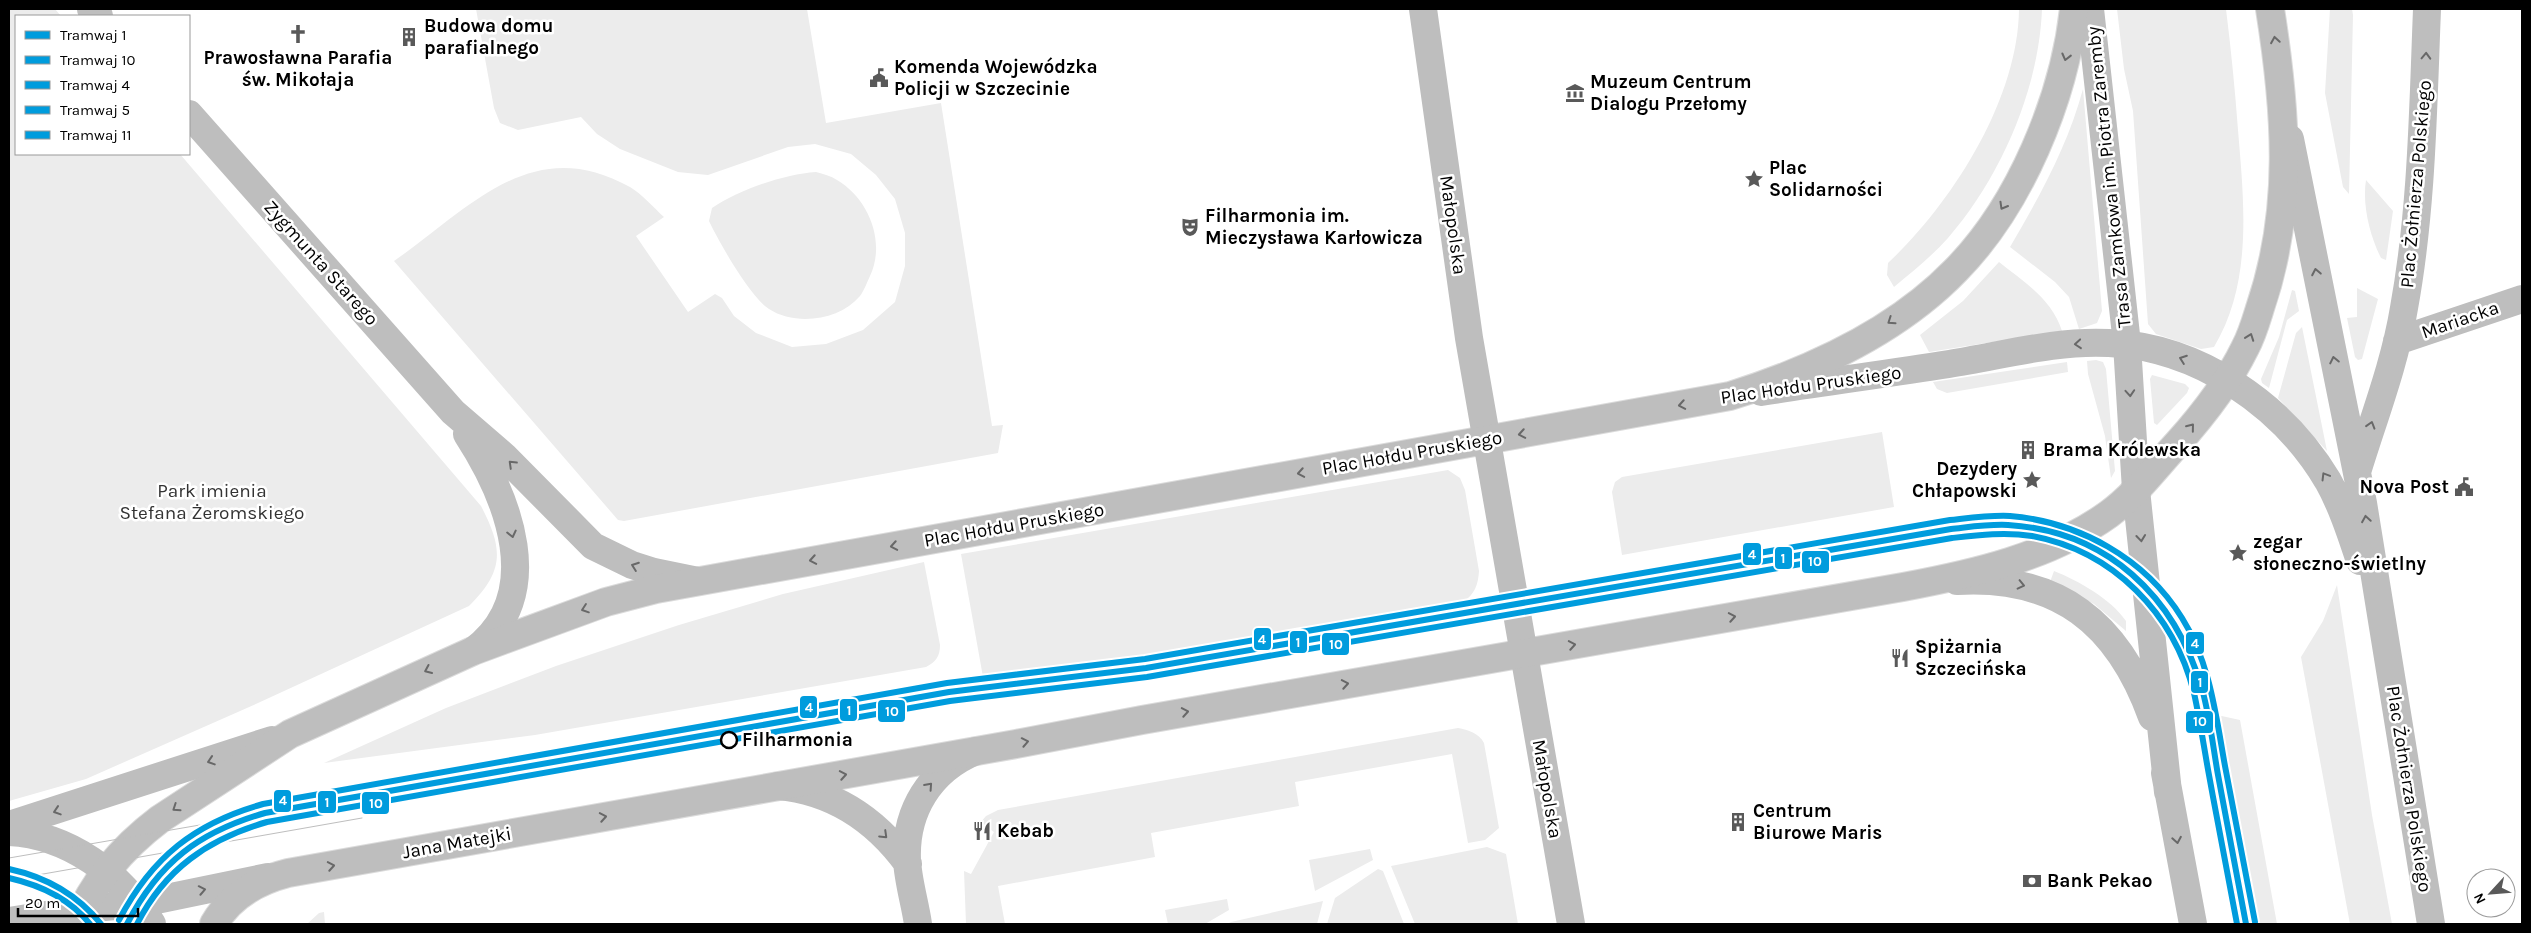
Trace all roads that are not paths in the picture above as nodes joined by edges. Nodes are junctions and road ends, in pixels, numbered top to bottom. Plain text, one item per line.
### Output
1 (1423, 9) edge
2 (2074, 9) edge
3 (2090, 9) edge
4 (2270, 9) edge
5 (2427, 9) edge
6 (2280, 70) junction
7 (190, 115) edge
8 (2522, 299) edge
9 (2397, 341) junction
10 (2127, 344) junction
11 (2227, 380) junction
12 (1730, 396) junction
13 (453, 412) junction
14 (1487, 440) junction
15 (2357, 472) junction
16 (2136, 490) junction
17 (700, 581) junction
18 (1903, 587) junction
19 (473, 651) junction
20 (1524, 653) junction
21 (2387, 654) junction
22 (290, 734) junction
23 (977, 751) junction
24 (778, 786) junction
25 (2168, 792) junction
26 (9, 825) edge
27 (9, 832) edge
28 (908, 864) junction
29 (106, 871) junction
30 (288, 873) junction
31 (144, 914) edge
32 (80, 917) edge
33 (9, 921) edge
34 (214, 924) edge
35 (918, 924) edge
36 (1571, 924) edge
37 (2193, 924) edge
38 (2431, 924) edge

1 - 14 street, Małopolska
2 -> 12 street, Trasa Zamkowa im. Piotra Zaremby
3 - 10 street, Trasa Zamkowa im. Piotra Zaremby
6 -> 4 street
9 -> 5 street, Plac Żołnierza Polskiego
11 -> 6 street
15 -> 6 street, Plac Żołnierza Polskiego
7 - 13 street, Zygmunta Starego
8 - 9 street, Mariacka
15 -> 9 street, Plac Żołnierza Polskiego
11 -> 10 street, Plac Żołnierza Polskiego
10 -> 12 street, Plac Hołdu Pruskiego
10 -> 16 street
16 -> 11 street
21 -> 11 street, Plac Żołnierza Polskiego
12 -> 14 street, Plac Hołdu Pruskiego
17 -> 13 street, Zygmunta Starego
13 -> 19 street, Zygmunta Starego
14 -> 17 street, Plac Hołdu Pruskiego
14 - 20 street, Plac Hołdu Pruskiego
21 -> 15 street, Plac Żołnierza Polskiego
16 - 18 street
16 -> 25 street
17 -> 19 street
20 -> 18 street
18 -> 25 street
19 -> 22 street
23 -> 20 street
20 - 36 street, Małopolska
21 - 38 street, Plac Żołnierza Polskiego
22 -> 26 street
22 -> 29 street
24 -> 23 street
28 -> 23 street
24 -> 28 street
30 -> 24 street, Jana Matejki
25 -> 37 street
27 - 29 street
28 - 35 street
29 - 31 street
29 - 32 street
31 -> 30 street, Jana Matejki
30 - 34 street
31 - 32 street, Jana Matejki
32 - 33 street, Jana Matejki

